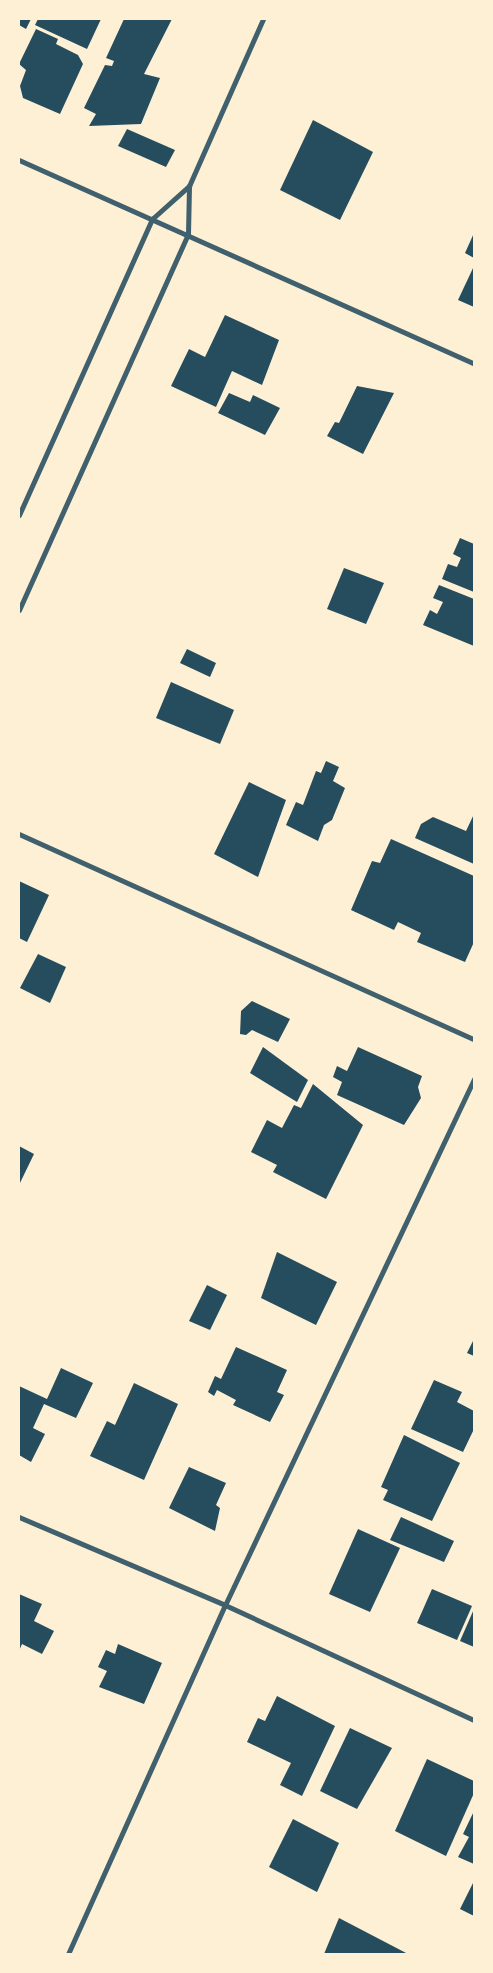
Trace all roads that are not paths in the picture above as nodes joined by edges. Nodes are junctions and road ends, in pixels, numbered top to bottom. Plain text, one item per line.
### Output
1 (263, 19) edge
2 (19, 160) edge
3 (189, 186) junction
4 (152, 219) junction
5 (188, 234) junction
6 (474, 364) edge
7 (19, 515) edge
8 (19, 610) edge
9 (19, 834) edge
10 (474, 1039) edge
11 (474, 1079) edge
12 (19, 1517) edge
13 (225, 1605) junction
14 (474, 1720) edge
15 (68, 1954) edge

1 - 3 street
2 - 4 street
3 - 4 street
3 - 5 street
4 - 5 street
4 - 7 street
5 - 6 street
5 - 8 street
9 - 10 street
11 - 13 street
12 - 13 street
13 - 14 street
13 - 15 street

